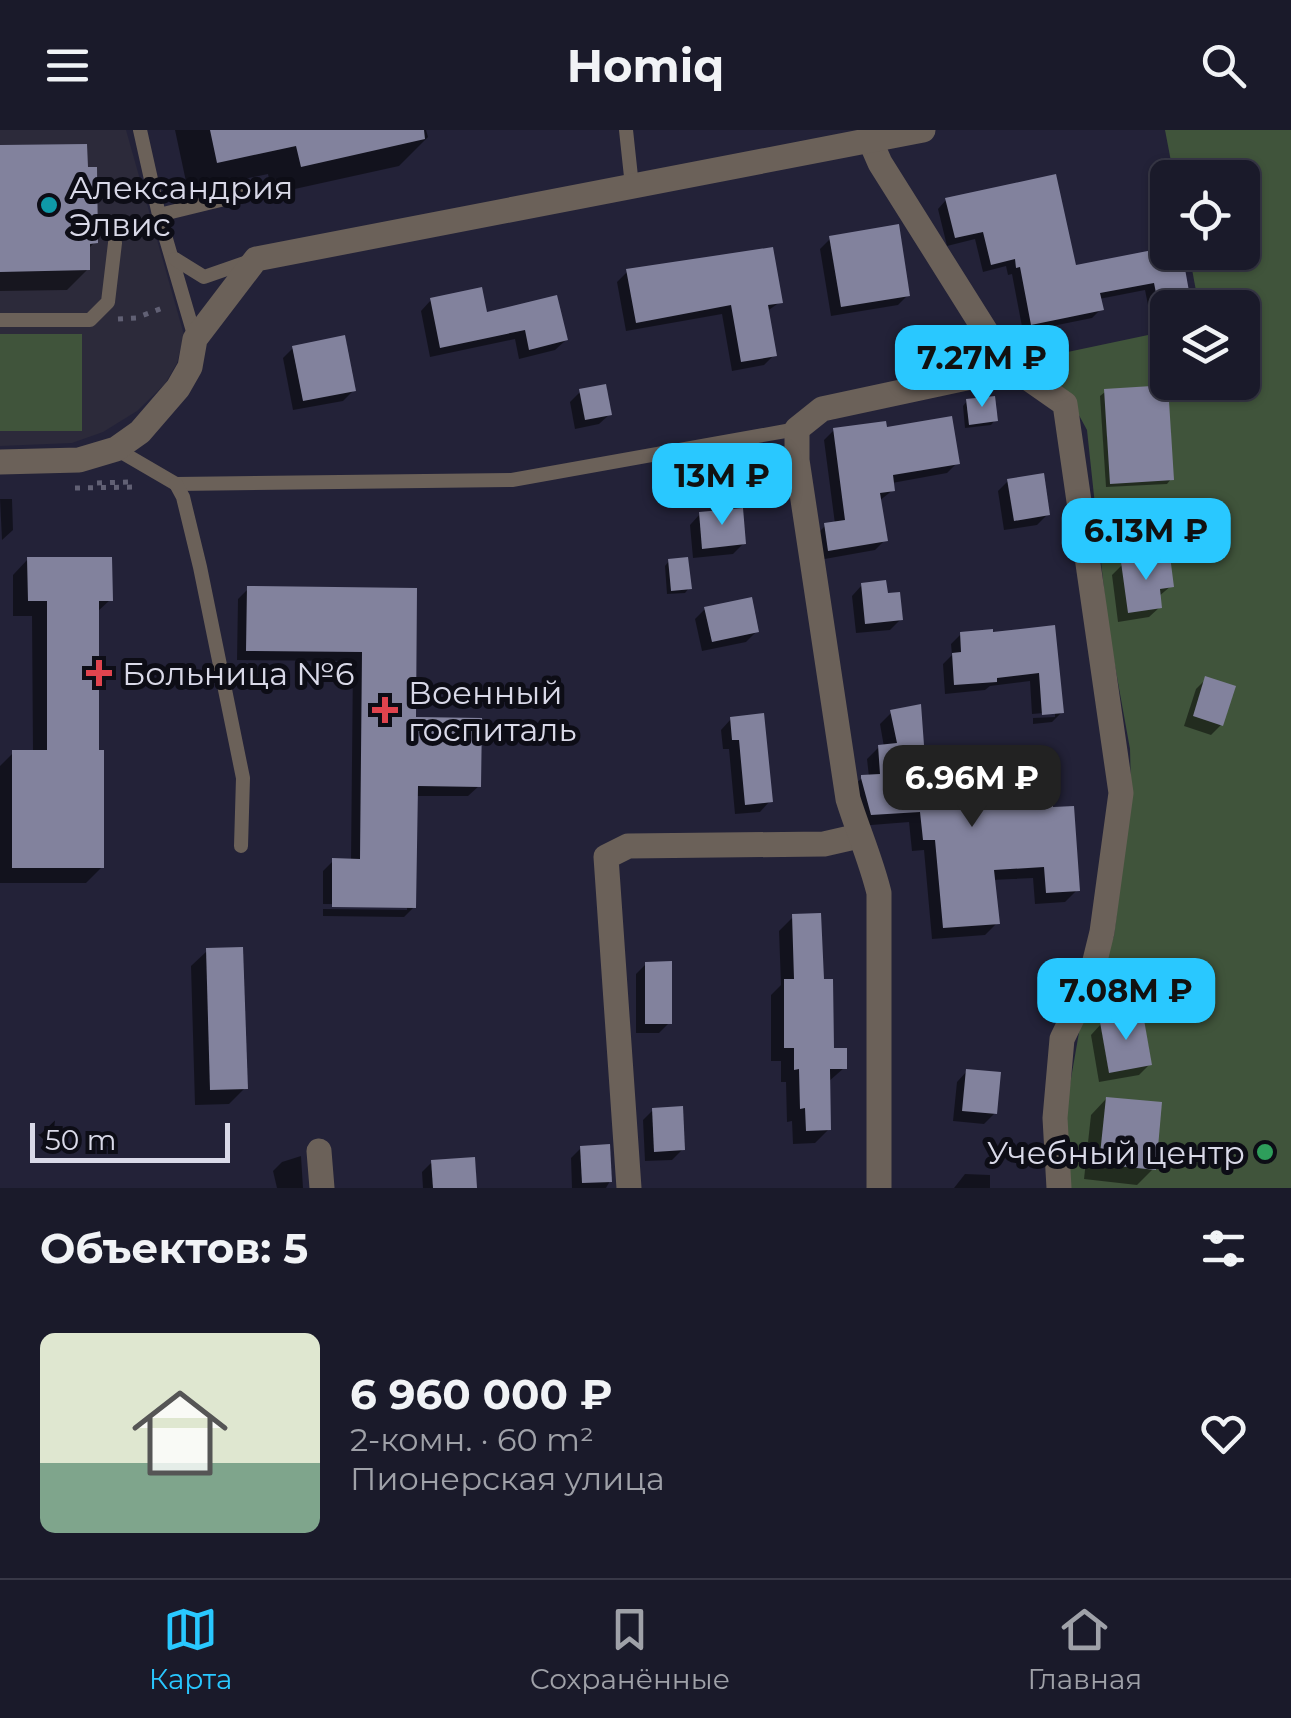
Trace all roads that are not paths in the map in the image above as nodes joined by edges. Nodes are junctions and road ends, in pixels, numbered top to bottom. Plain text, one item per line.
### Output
1 (140, 130) edge
2 (626, 130) edge
3 (922, 130) edge
4 (870, 140) junction
5 (278, 186) dead end
6 (632, 186) junction
7 (159, 215) junction
8 (116, 243) dead end
9 (175, 259) junction
10 (256, 259) junction
11 (0, 320) edge
12 (195, 338) junction
13 (1005, 362) junction
14 (797, 429) junction
15 (116, 449) junction
16 (0, 462) edge
17 (176, 484) junction
18 (859, 836) junction
19 (241, 846) dead end
20 (318, 1150) dead end
21 (322, 1188) edge
22 (630, 1188) edge
23 (879, 1188) edge
24 (1059, 1188) edge

1 - 7 lane
2 - 6 lane
3 - 4 street
4 - 6 street
4 - 13 street
5 - 7 lane
6 - 10 street
7 - 9 lane
8 - 11 lane
9 - 10 lane
9 - 12 lane
10 - 12 street
12 - 15 street
13 - 14 street
13 - 24 street
14 - 17 lane
14 - 18 street
15 - 16 street
15 - 17 lane
17 - 19 lane
18 - 22 street
18 - 23 street
20 - 21 street

